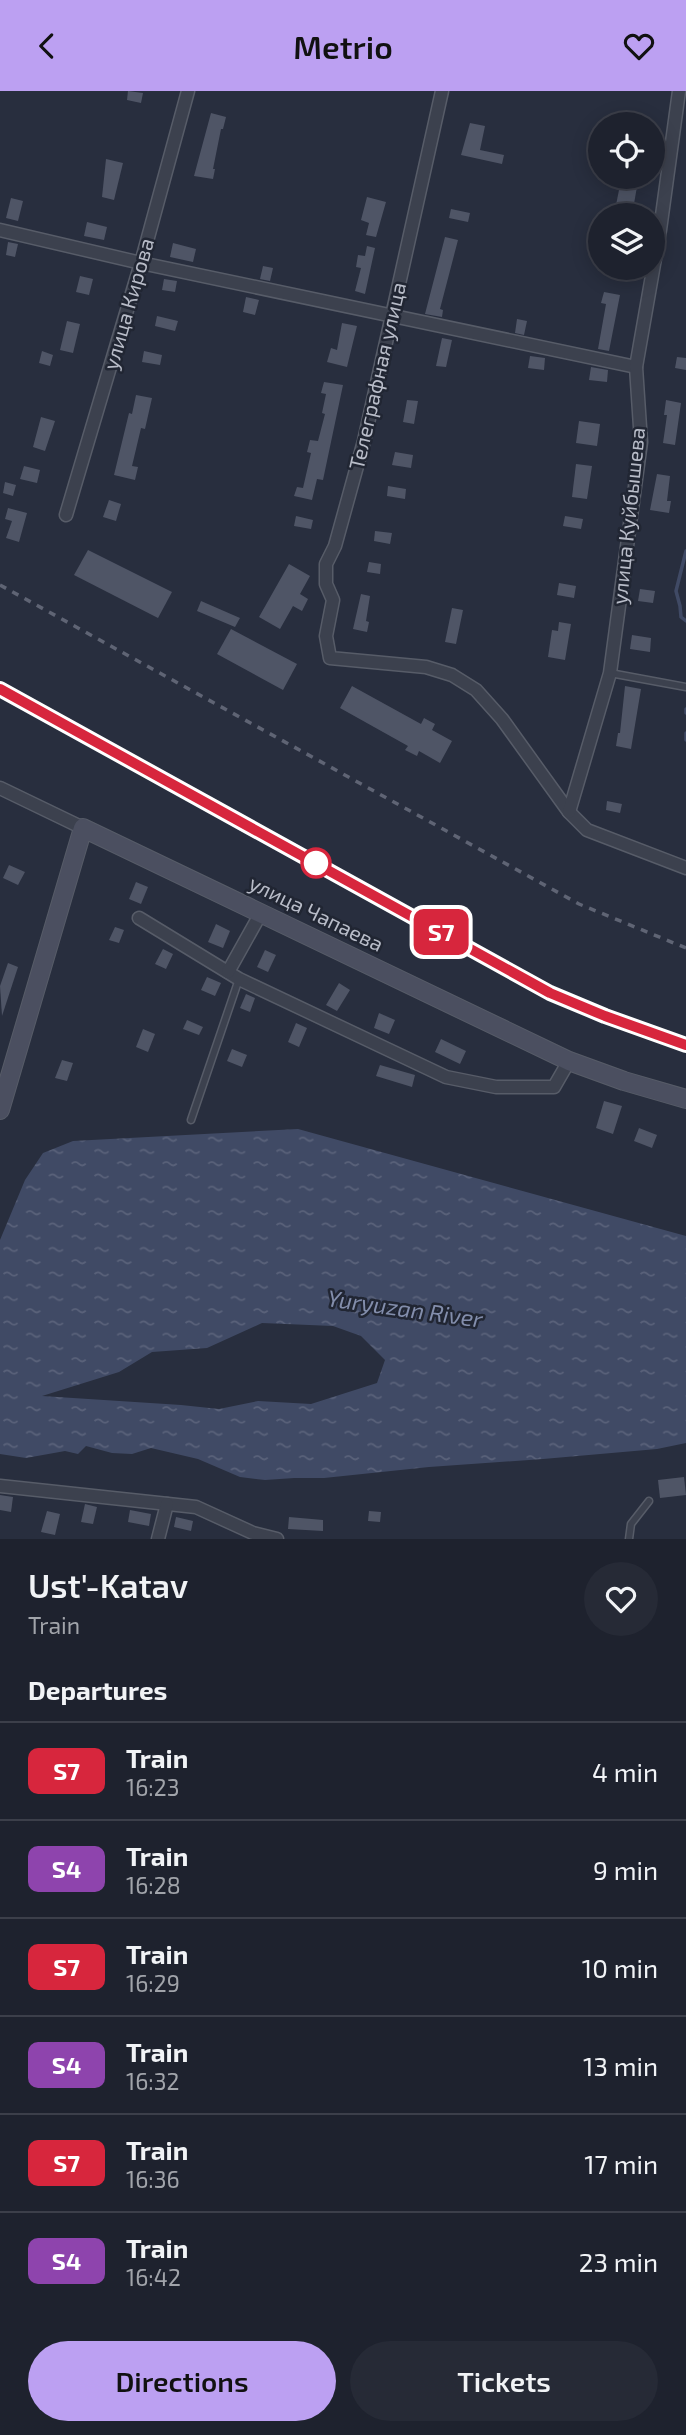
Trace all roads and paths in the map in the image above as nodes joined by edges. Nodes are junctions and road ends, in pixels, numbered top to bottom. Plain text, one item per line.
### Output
1 (188, 91) edge
2 (442, 91) edge
3 (679, 91) edge
4 (0, 230) edge
5 (141, 263) junction
6 (391, 317) junction
7 (636, 367) junction
8 (66, 515) dead end
9 (610, 673) junction
10 (686, 687) edge
11 (0, 788) edge
12 (569, 812) junction
13 (83, 828) junction
14 (686, 868) edge
15 (261, 913) junction
16 (139, 918) dead end
17 (234, 976) junction
18 (569, 1061) junction
19 (686, 1099) edge
20 (0, 1111) edge
21 (191, 1120) dead end
22 (0, 1486) edge
23 (649, 1501) dead end
24 (167, 1504) junction
25 (158, 1539) edge
26 (276, 1539) edge
27 (629, 1539) edge

1 - 5 street, улица Кирова
2 - 6 street, Телеграфная улица
3 - 7 street, улица Куйбышева
4 - 5 street
5 - 6 street
5 - 8 street, улица Кирова
6 - 7 street
6 - 12 street, Телеграфная улица
7 - 9 street, улица Куйбышева
9 - 10 lane
9 - 12 street, улица Куйбышева
11 - 13 street
12 - 14 street
13 - 15 main road, улица Чапаева
13 - 20 main road
15 - 17 street
15 - 18 main road, улица Чапаева
16 - 17 street
17 - 18 street
17 - 21 lane
18 - 19 main road, улица Чапаева
22 - 24 street
23 - 27 lane
24 - 25 street
24 - 26 street

